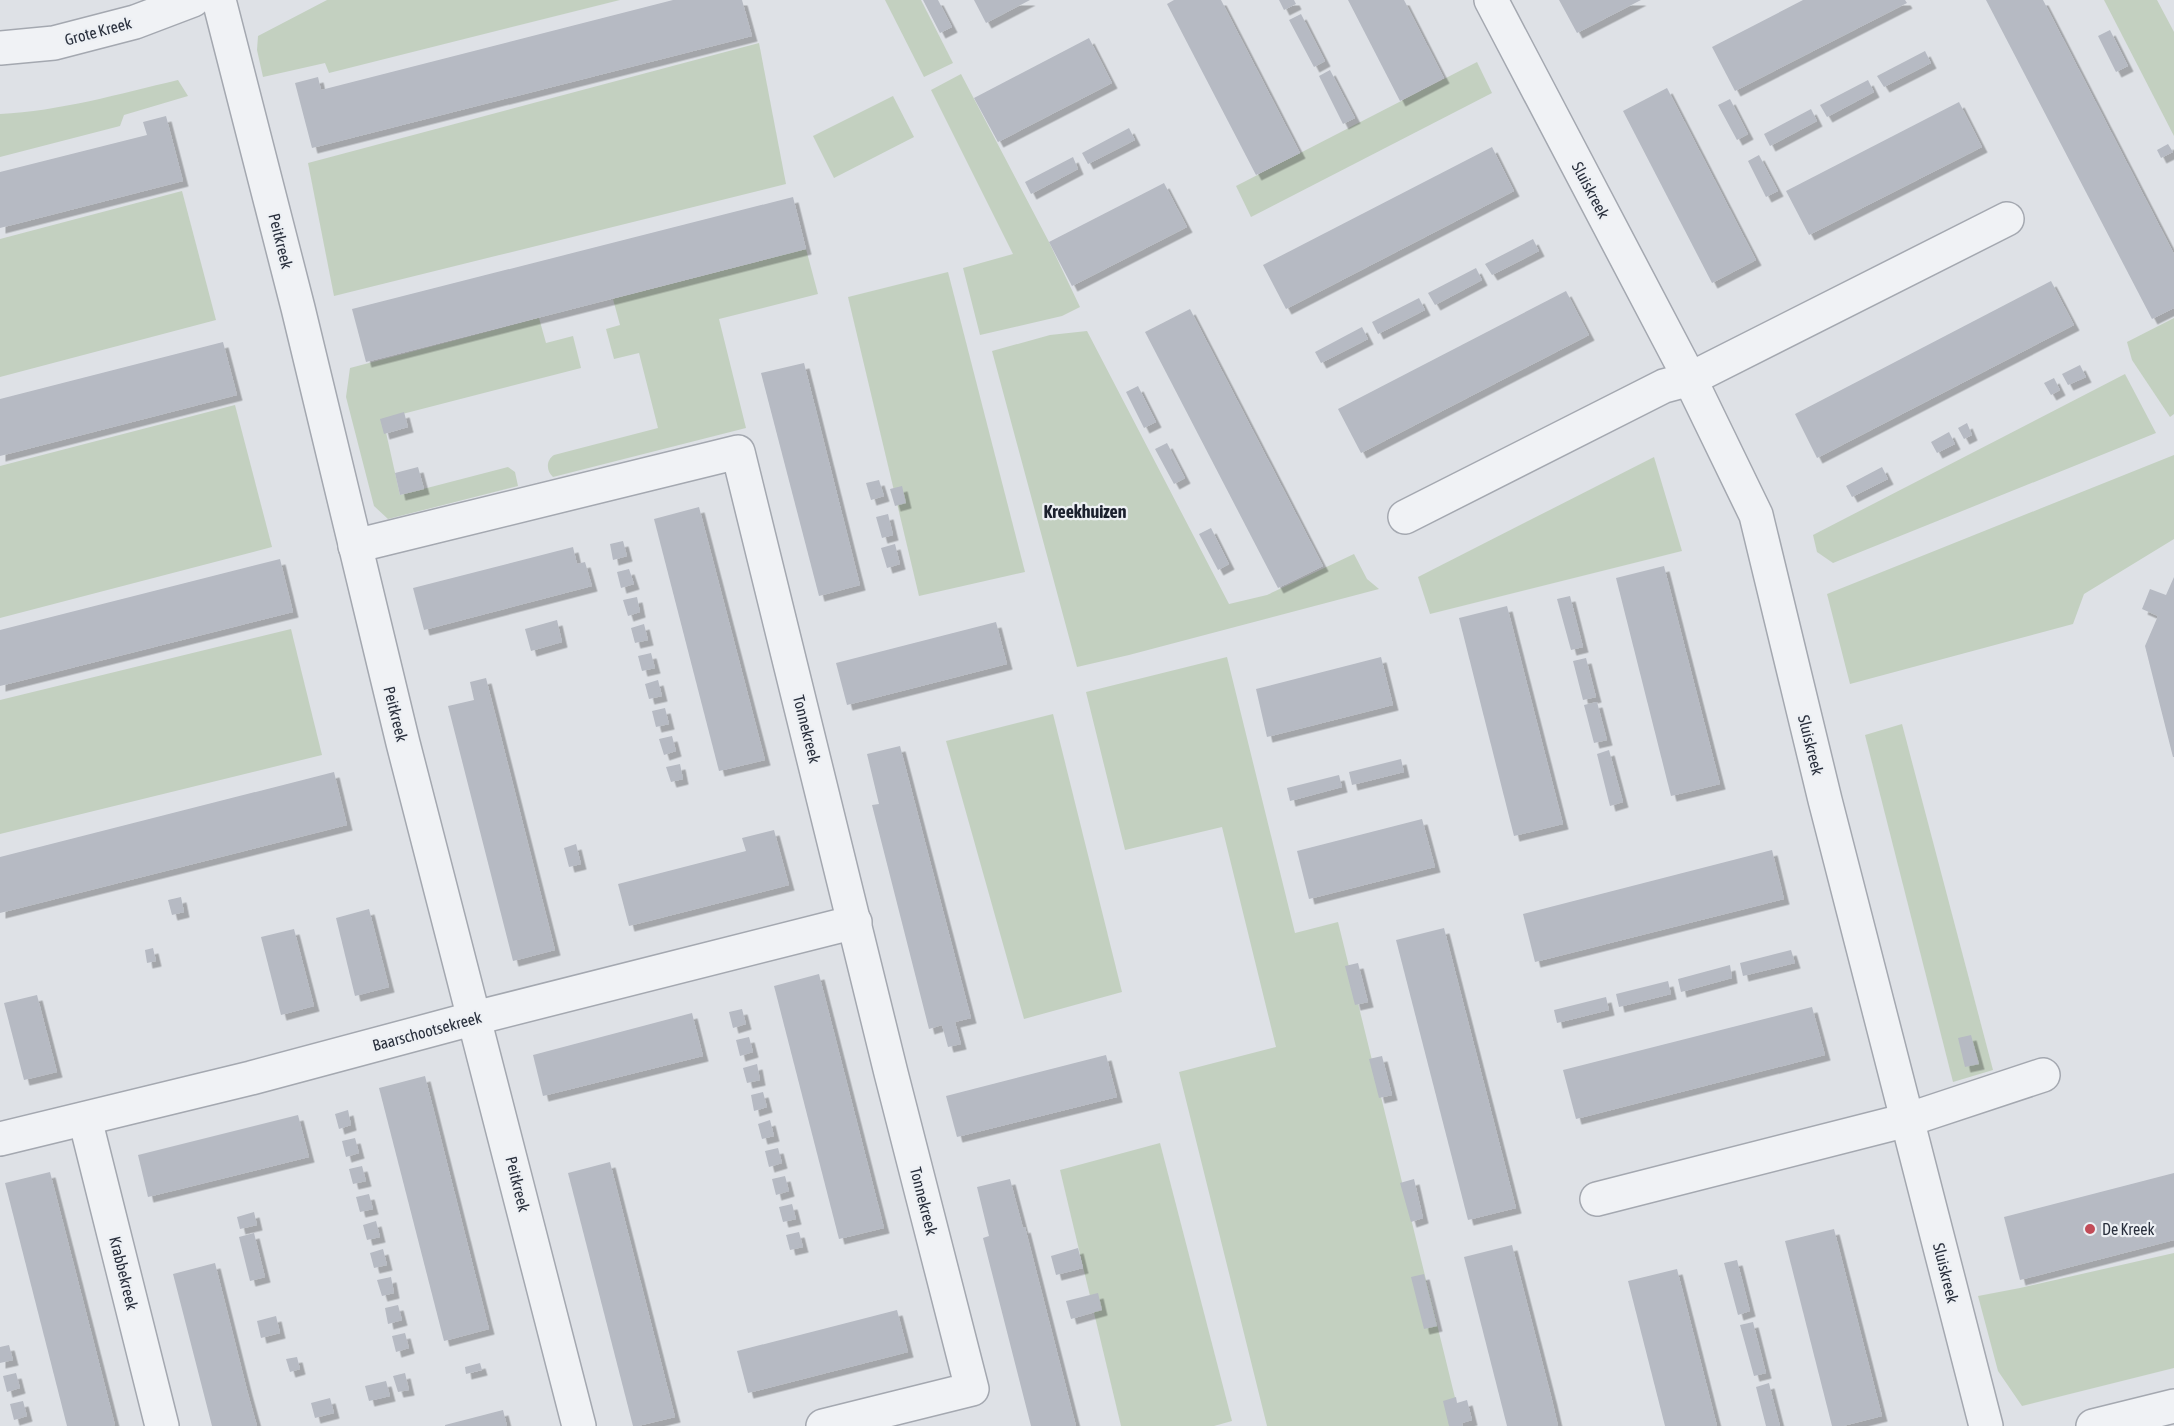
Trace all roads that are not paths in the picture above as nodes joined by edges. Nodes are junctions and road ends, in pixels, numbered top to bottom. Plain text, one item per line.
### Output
1 (193, 0) edge
2 (219, 0) edge
3 (1491, 0) edge
4 (0, 48) edge
5 (2007, 219) dead end
6 (1690, 379) junction
7 (1405, 516) dead end
8 (355, 546) junction
9 (855, 922) junction
10 (475, 1018) junction
11 (2043, 1075) dead end
12 (85, 1119) junction
13 (1907, 1120) junction
14 (0, 1139) edge
15 (1597, 1199) dead end
16 (2174, 1406) edge
17 (162, 1426) edge
18 (579, 1426) edge
19 (823, 1426) edge
20 (1986, 1426) edge
21 (2093, 1426) edge

1 - 4 street, Grote Kreek
2 - 8 street, Peitkreek
3 - 6 street, Sluiskreek
5 - 6 street
6 - 7 street
6 - 13 street, Sluiskreek
8 - 9 street, Tonnekreek
8 - 10 street, Peitkreek
9 - 10 street, Baarschootsekreek
9 - 19 street, Tonnekreek
10 - 12 street, Baarschootsekreek
10 - 18 street, Peitkreek
11 - 13 street
12 - 14 street, Baarschootsekreek
12 - 17 street, Krabbekreek
13 - 15 street
13 - 20 street, Sluiskreek
16 - 21 street

